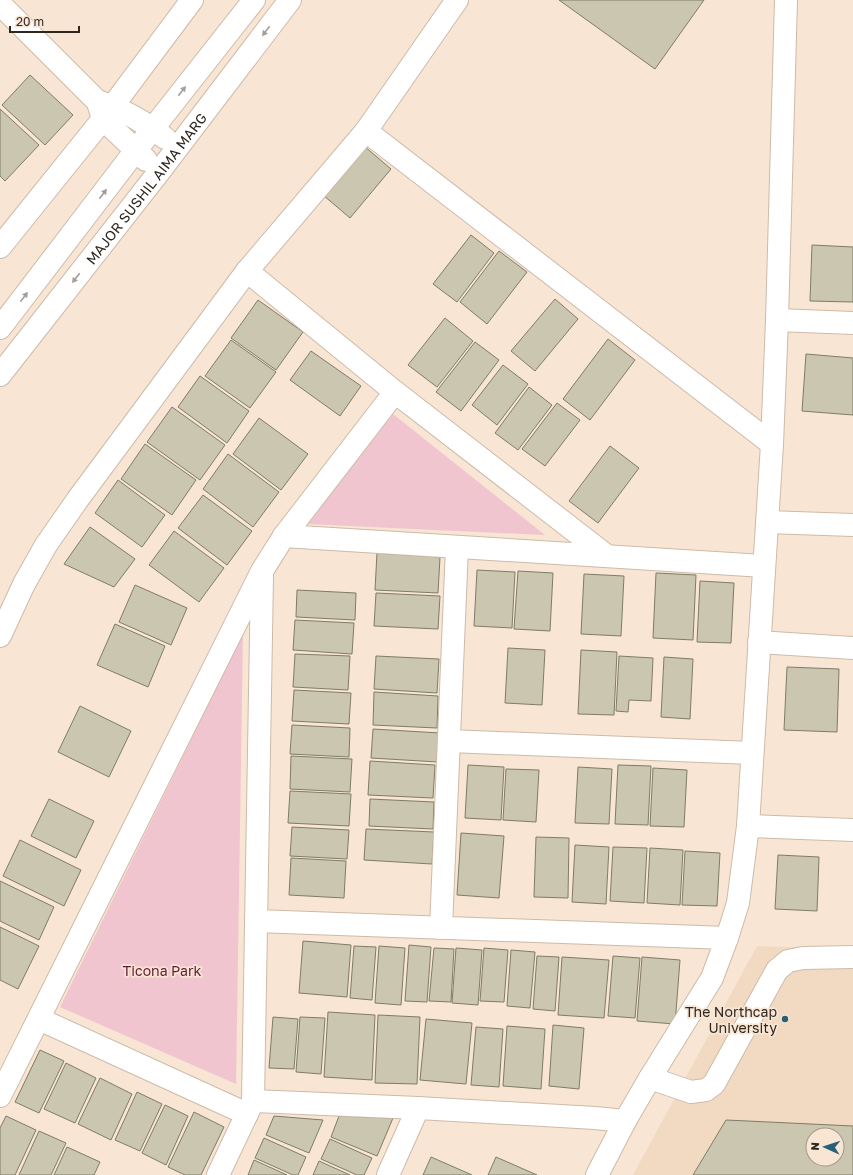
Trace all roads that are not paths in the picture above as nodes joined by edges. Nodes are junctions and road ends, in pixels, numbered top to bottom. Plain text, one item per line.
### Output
1 (192, 0) edge
2 (254, 0) edge
3 (290, 0) edge
4 (457, 0) edge
5 (786, 0) edge
6 (0, 2) edge
7 (104, 109) junction
8 (153, 128) junction
9 (366, 131) junction
10 (177, 148) junction
11 (136, 150) junction
12 (158, 172) junction
13 (0, 247) edge
14 (247, 271) junction
15 (777, 320) junction
16 (853, 324) edge
17 (0, 328) edge
18 (0, 374) edge
19 (395, 392) junction
20 (772, 444) junction
21 (767, 522) junction
22 (853, 524) edge
23 (284, 536) junction
24 (457, 547) junction
25 (607, 556) junction
26 (764, 566) junction
27 (262, 571) junction
28 (0, 636) edge
29 (759, 642) junction
30 (853, 648) edge
31 (449, 741) junction
32 (752, 753) junction
33 (748, 826) junction
34 (853, 830) edge
35 (256, 921) junction
36 (441, 928) junction
37 (727, 938) junction
38 (853, 957) edge
39 (39, 1019) junction
40 (650, 1078) junction
41 (0, 1096) edge
42 (250, 1107) junction
43 (418, 1108) junction
44 (625, 1121) junction
45 (218, 1175) edge
46 (388, 1175) edge
47 (597, 1175) edge

1 - 7 street
8 -> 2 street
3 -> 10 street, MAJOR SUSHIL AIMA MARG
4 - 9 street
5 - 15 street
6 - 7 street
7 - 8 street
7 - 11 street
7 - 13 street
8 - 10 street
8 - 11 street
9 - 14 street
9 - 20 street
10 - 12 street, MAJOR SUSHIL AIMA MARG
11 - 12 street
17 -> 11 street
12 -> 18 street, MAJOR SUSHIL AIMA MARG
14 - 19 street
14 - 28 street
15 - 16 street
15 - 20 street
19 - 23 street
19 - 25 street
20 - 21 street
21 - 22 street
21 - 26 street
23 - 24 street
23 - 27 street
24 - 25 street
24 - 31 street
25 - 26 street
26 - 29 street
27 - 35 street
27 - 39 street
29 - 30 street
29 - 32 street
31 - 32 street
31 - 36 street
32 - 33 street
33 - 34 street
33 - 37 street
35 - 36 street
35 - 42 street
36 - 37 street
37 - 40 street
38 - 40 street
39 - 41 street
39 - 42 street
40 - 44 street
42 - 43 street
42 - 45 street
43 - 44 street
43 - 46 street
44 - 47 street

